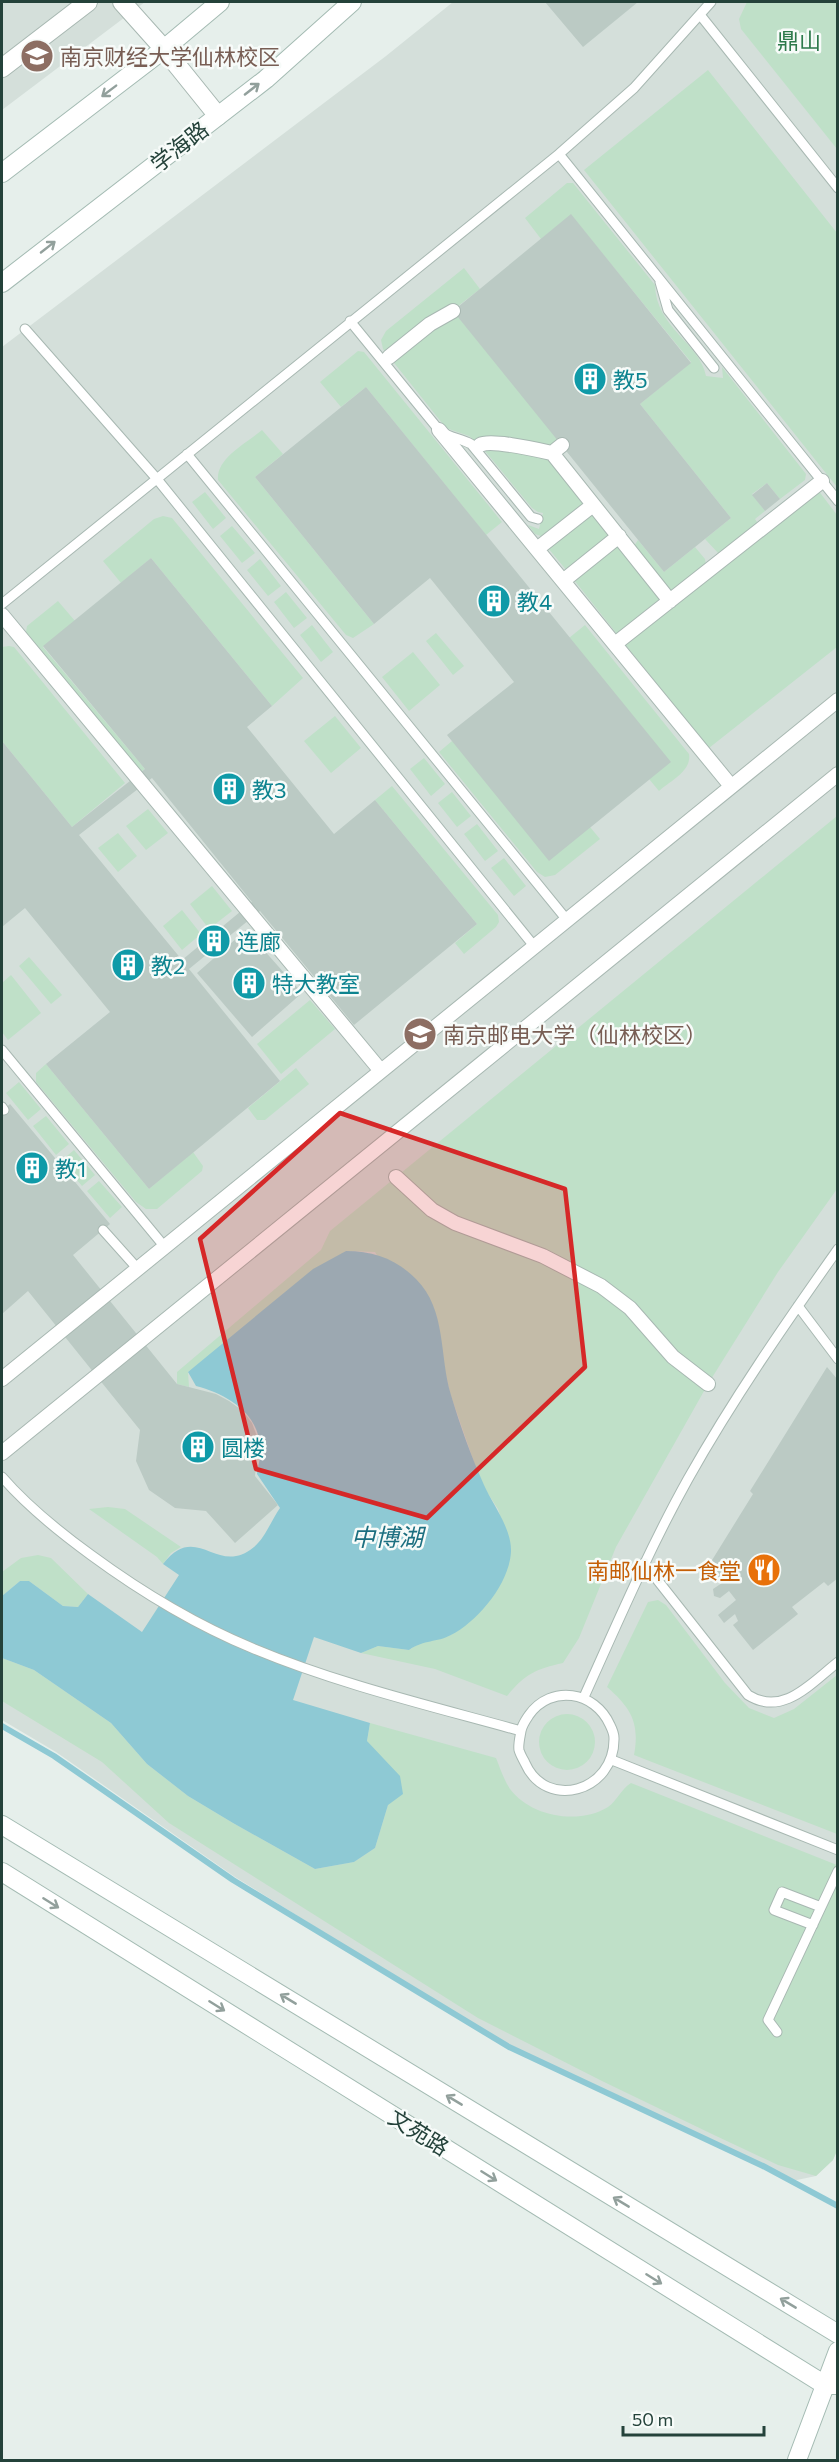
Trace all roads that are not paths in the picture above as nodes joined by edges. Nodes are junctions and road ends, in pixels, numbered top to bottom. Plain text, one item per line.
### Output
1 (88, 2) edge
2 (122, 2) edge
3 (220, 2) edge
4 (352, 2) edge
5 (711, 2) edge
6 (701, 16) junction
7 (164, 49) junction
8 (2, 68) edge
9 (218, 116) junction
10 (560, 153) junction
11 (2, 173) edge
12 (837, 188) edge
13 (658, 277) junction
14 (2, 283) edge
15 (453, 311) dead end
16 (350, 321) junction
17 (25, 329) dead end
18 (389, 357) dead end
19 (714, 368) dead end
20 (439, 430) junction
21 (480, 445) dead end
22 (187, 454) junction
23 (157, 479) junction
24 (822, 481) junction
25 (837, 501) edge
26 (593, 505) junction
27 (538, 519) dead end
28 (619, 537) junction
29 (537, 549) junction
30 (563, 581) junction
31 (670, 601) junction
32 (2, 604) edge
33 (2, 615) edge
34 (615, 644) junction
35 (837, 700) edge
36 (837, 774) edge
37 (731, 786) junction
38 (567, 920) junction
39 (534, 946) junction
40 (2, 1050) edge
41 (381, 1071) junction
42 (396, 1177) dead end
43 (103, 1230) dead end
44 (164, 1246) junction
45 (837, 1249) edge
46 (137, 1268) junction
47 (798, 1306) junction
48 (837, 1359) edge
49 (2, 1379) edge
50 (708, 1384) dead end
51 (2, 1453) edge
52 (2, 1478) edge
53 (644, 1563) junction
54 (837, 1662) edge
55 (584, 1697) junction
56 (521, 1731) junction
57 (612, 1760) junction
58 (2, 1825) edge
59 (837, 1850) edge
60 (837, 1871) edge
61 (2, 1872) edge
62 (821, 1908) junction
63 (813, 1925) junction
64 (777, 2032) dead end
65 (837, 2334) edge
66 (837, 2351) edge
67 (831, 2385) edge
68 (797, 2460) edge

1 - 8 main road
2 - 7 main road
3 - 7 main road
9 -> 4 main road, 学海路
5 - 6 lane
6 - 10 lane
6 - 12 lane
7 - 9 main road
7 -> 11 main road
14 -> 9 main road, 学海路
10 - 13 lane
10 - 16 lane
13 - 19 lane
13 - 24 lane
15 - 18 street
16 - 20 lane
16 - 22 lane
17 - 23 lane
20 - 27 lane
20 - 29 street
21 - 26 street
22 - 23 lane
22 - 38 lane
23 - 32 lane
23 - 39 lane
24 - 25 lane
24 - 31 street
26 - 28 street
26 - 29 street
28 - 30 street
28 - 31 street
29 - 30 street
30 - 34 street
31 - 34 street
33 - 41 street
34 - 37 street
35 - 37 street
36 - 51 street
37 - 38 street
38 - 39 street
39 - 41 street
40 - 44 lane
41 - 44 street
42 - 50 street
43 - 46 lane
44 - 46 street
45 - 47 lane
46 - 49 street
47 - 48 lane
47 - 53 lane
52 - 56 lane
53 - 54 lane
53 - 55 lane
55 - 56 lane
55 - 57 lane
56 - 57 lane
57 - 59 lane
65 -> 58 main road, 文苑路
60 - 62 lane
61 -> 67 main road, 文苑路
62 - 63 lane
62 - 63 lane
63 - 64 lane
66 - 67 main road
67 - 68 main road

